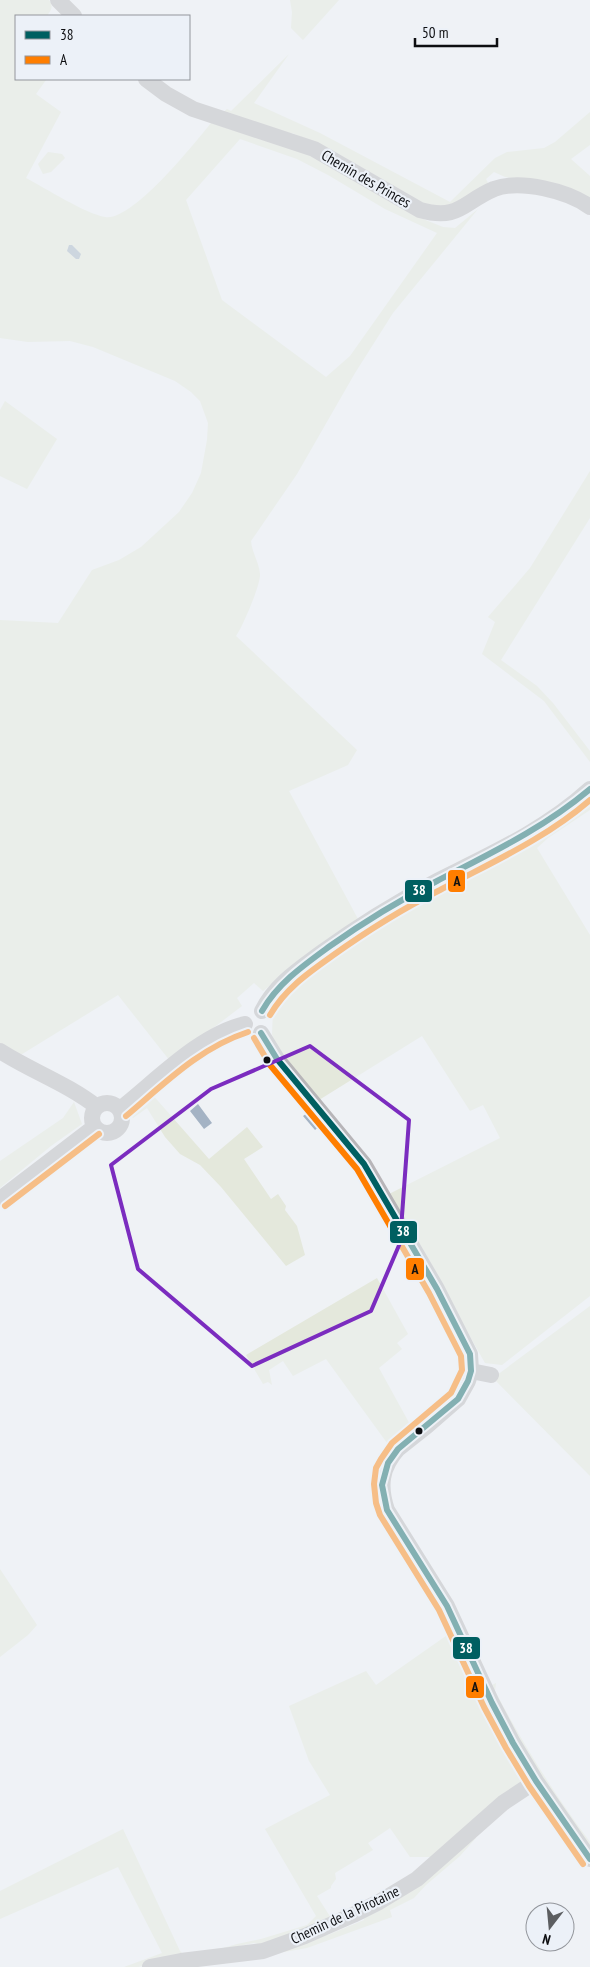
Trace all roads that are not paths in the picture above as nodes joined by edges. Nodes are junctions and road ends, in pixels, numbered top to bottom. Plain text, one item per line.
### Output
1 (58, 0) edge
2 (73, 15) edge
3 (147, 80) edge
4 (590, 207) edge
5 (590, 789) edge
6 (262, 1011) junction
7 (245, 1024) junction
8 (261, 1033) junction
9 (0, 1051) edge
10 (97, 1107) junction
11 (120, 1109) junction
12 (94, 1127) junction
13 (0, 1200) edge
14 (471, 1371) junction
15 (491, 1375) dead end
16 (536, 1781) junction
17 (590, 1859) edge
18 (150, 1967) edge

1 - 2 street
3 - 4 street, Chemin des Princes
5 - 6 street
6 - 7 street
6 - 8 street
7 - 8 street
7 - 11 street
8 - 14 street
9 - 10 street
10 - 11 street
10 - 12 street
11 - 12 street
12 - 13 street
14 - 15 street
14 - 16 street
16 - 17 street
16 - 18 street, Chemin de la Pirotaine

